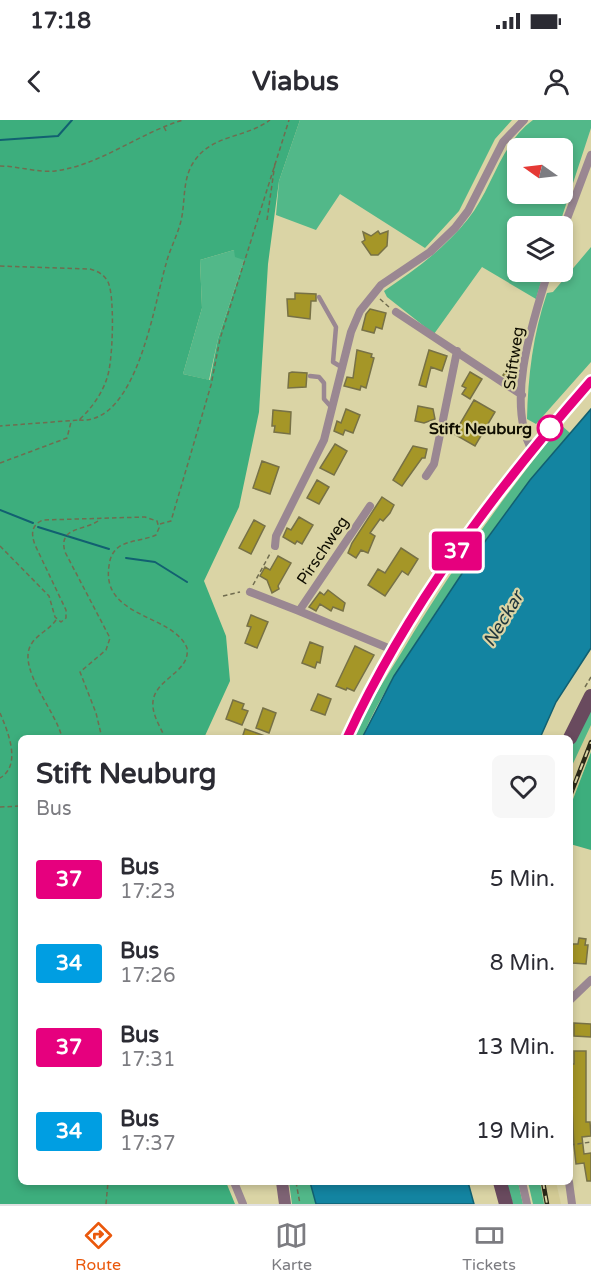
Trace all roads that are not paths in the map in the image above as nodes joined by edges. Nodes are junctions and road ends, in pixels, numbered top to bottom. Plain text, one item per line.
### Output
1 (524, 120) edge
2 (591, 155) edge
3 (568, 216) edge
4 (545, 282) edge
5 (320, 297) dead end
6 (396, 312) dead end
7 (457, 351) junction
8 (343, 368) junction
9 (310, 376) dead end
10 (591, 381) edge
11 (522, 394) junction
12 (333, 409) junction
13 (532, 450) junction
14 (426, 476) dead end
15 (370, 506) dead end
16 (274, 546) road end
17 (251, 589) road end
18 (299, 611) junction
19 (393, 650) junction
20 (591, 696) edge
21 (349, 735) edge
22 (572, 735) edge
23 (591, 980) edge
24 (573, 997) edge
25 (235, 1185) edge
26 (282, 1185) edge
27 (501, 1185) edge
28 (523, 1185) edge
29 (569, 1185) edge
30 (243, 1204) edge
31 (285, 1204) edge
32 (506, 1204) edge
33 (527, 1204) edge
34 (572, 1204) edge

1 - 8 street
2 - 3 street
4 - 11 street, Stiftweg
5 - 8 lane
6 - 7 street
7 - 11 street
7 - 14 street
8 - 12 street
9 - 12 lane
10 - 13 main road
11 - 13 street, Stiftweg
12 - 16 street
13 - 19 main road
15 - 18 street, Pirschweg
17 - 18 street, Pirschweg
18 - 19 street, Pirschweg
19 - 21 main road
20 - 22 main road
23 - 24 street
25 - 30 street
26 - 31 main road
27 - 32 main road
28 - 33 street
29 - 34 street

